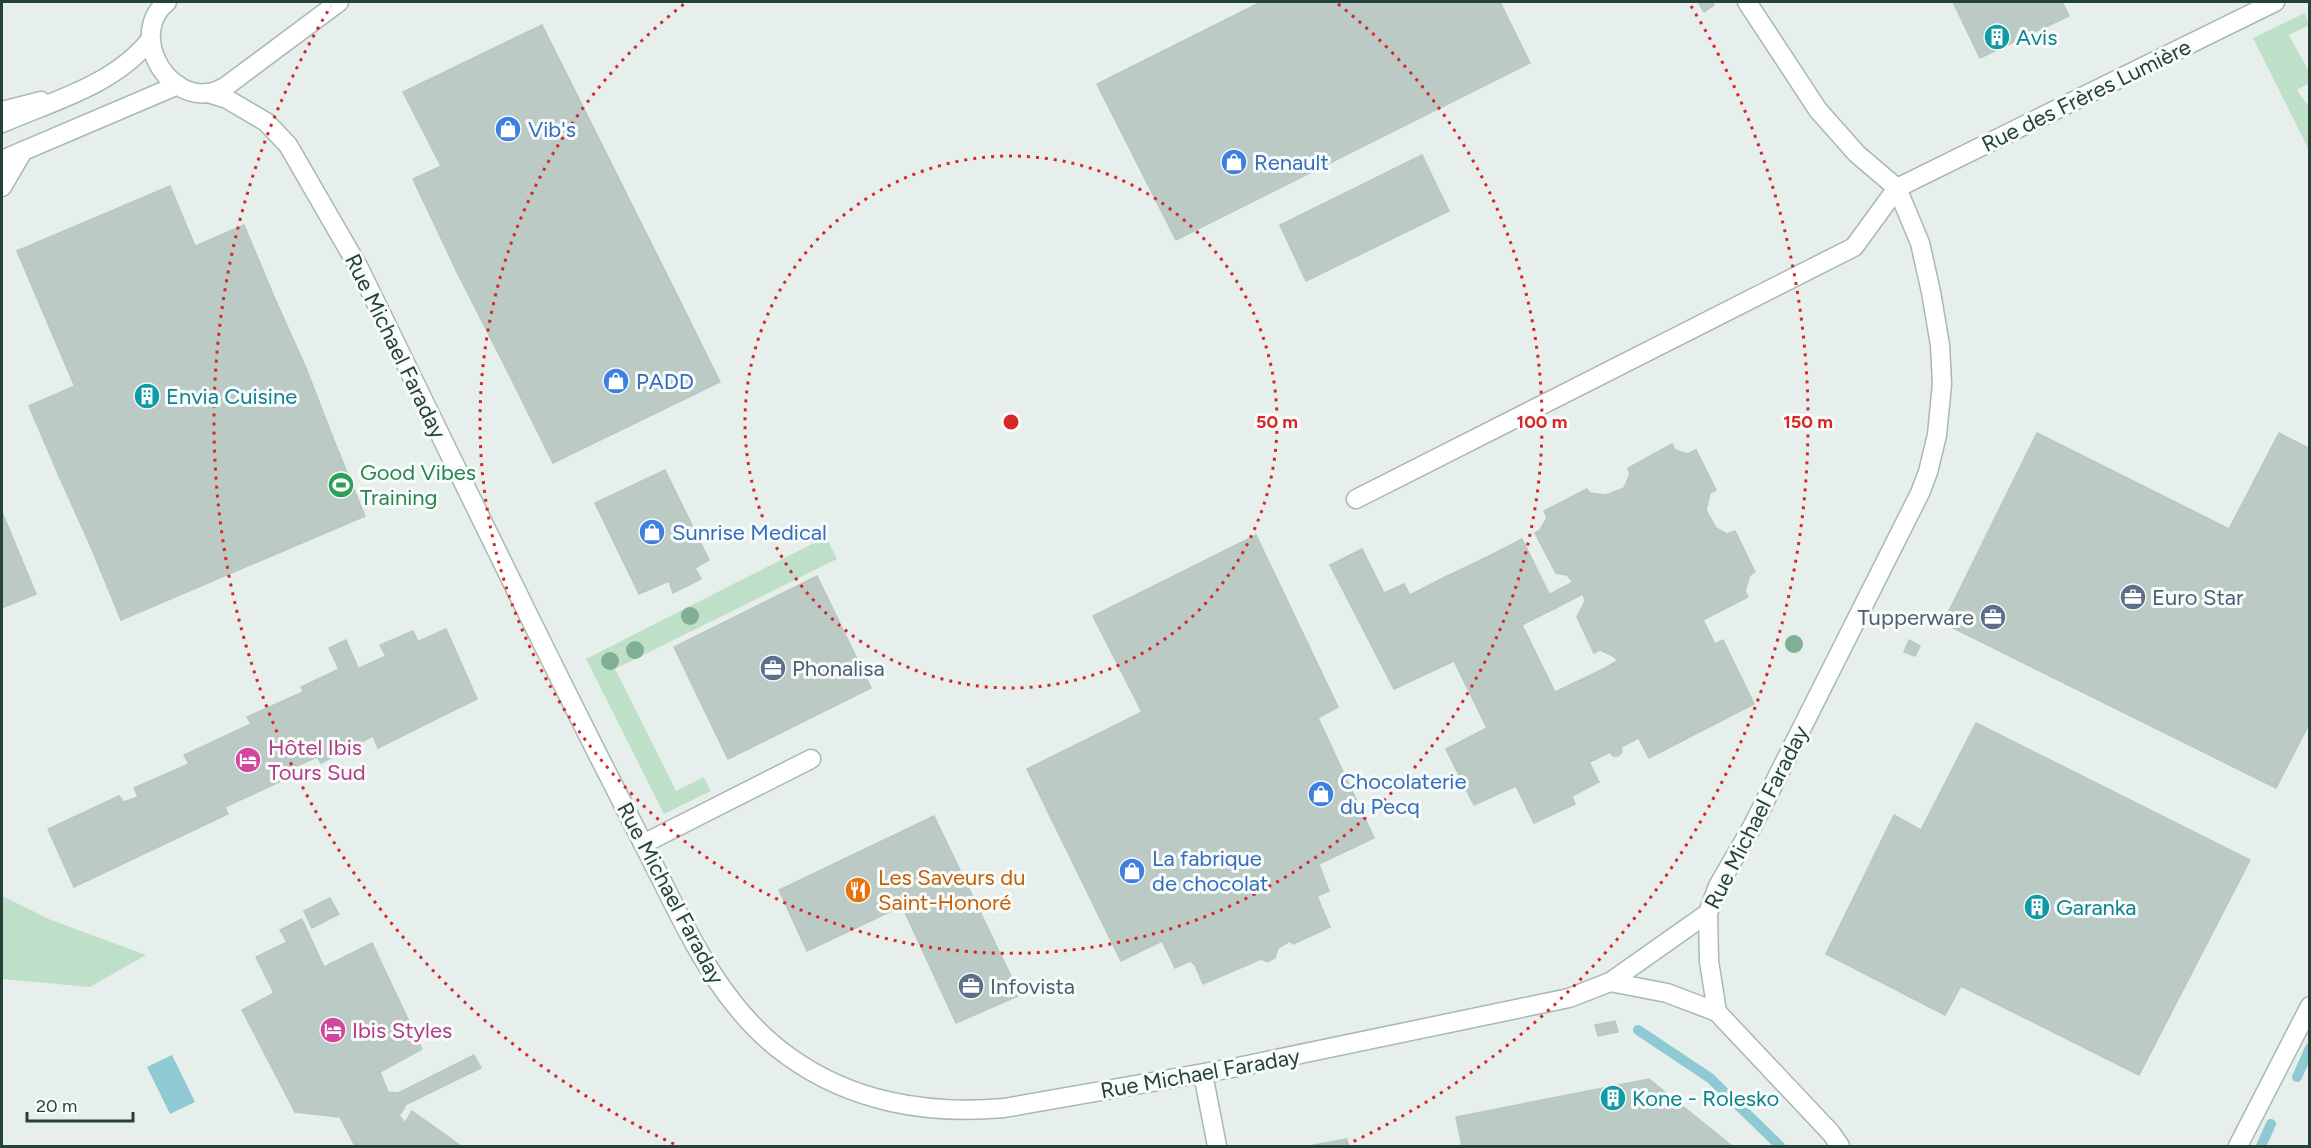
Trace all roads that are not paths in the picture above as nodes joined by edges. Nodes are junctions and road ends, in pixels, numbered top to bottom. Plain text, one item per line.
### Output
1 (167, 2) edge
2 (339, 2) edge
3 (1747, 2) edge
4 (2275, 2) edge
5 (150, 40) junction
6 (178, 85) junction
7 (208, 93) junction
8 (69, 95) junction
9 (2, 111) edge
10 (2, 123) edge
11 (23, 151) junction
12 (2, 160) edge
13 (2, 187) edge
14 (1897, 188) junction
15 (1356, 499) dead end
16 (811, 759) dead end
17 (643, 844) junction
18 (1708, 914) junction
19 (1610, 982) junction
20 (2310, 1006) edge
21 (1717, 1012) junction
22 (1203, 1074) junction
23 (1217, 1146) edge
24 (1840, 1146) edge
25 (2238, 1146) edge

1 - 5 street
2 - 7 street
3 - 14 street, Rue Michael Faraday
4 - 14 street, Rue des Frères Lumière
5 - 6 street
5 - 8 street
6 - 7 street, Rue Michael Faraday
6 - 11 street
7 - 17 street, Rue Michael Faraday
8 - 9 street
8 - 10 street
11 - 12 street
11 - 13 street
14 - 15 street
14 - 18 street, Rue Michael Faraday
16 - 17 street
17 - 22 street, Rue Michael Faraday
18 - 19 street, Rue Michael Faraday
18 - 21 street
19 - 21 street
19 - 22 street, Rue Michael Faraday
20 - 25 street
21 - 24 street
22 - 23 street

